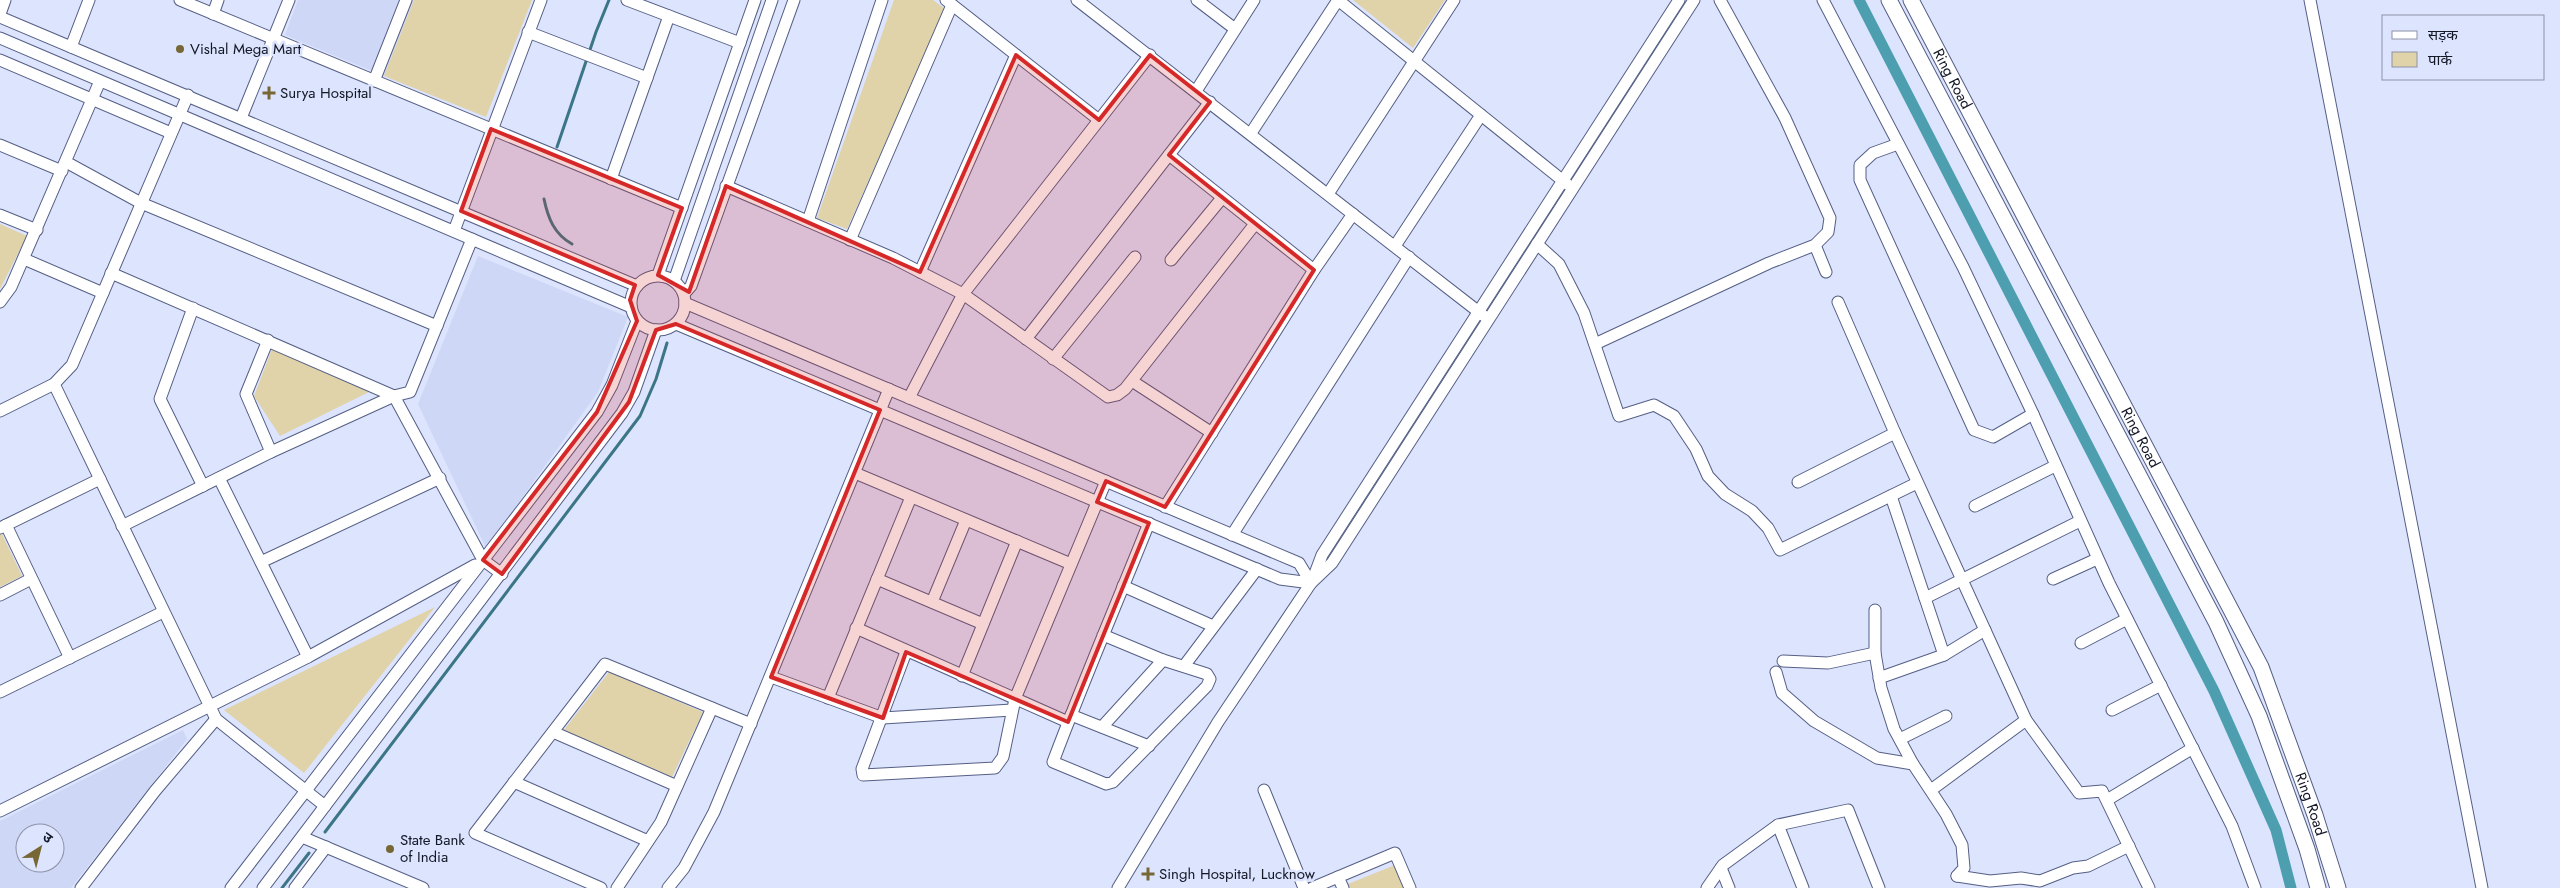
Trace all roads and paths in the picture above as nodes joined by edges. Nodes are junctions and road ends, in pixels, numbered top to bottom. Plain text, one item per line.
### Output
1 (5, 0) edge
2 (89, 0) edge
3 (180, 0) edge
4 (218, 0) edge
5 (289, 0) edge
6 (406, 0) edge
7 (541, 0) edge
8 (627, 0) edge
9 (755, 0) edge
10 (772, 0) edge
11 (794, 0) edge
12 (882, 0) edge
13 (1077, 0) edge
14 (1197, 0) edge
15 (1254, 0) edge
16 (1454, 0) edge
17 (1679, 0) edge
18 (1694, 0) edge
19 (1720, 0) edge
20 (1823, 0) edge
21 (1889, 0) edge
22 (1911, 0) edge
23 (2310, 0) edge
24 (949, 3) edge
25 (213, 14) junction
26 (0, 15) edge
27 (669, 16) junction
28 (1235, 29) junction
29 (528, 32) junction
30 (0, 38) edge
31 (274, 39) junction
32 (740, 42) junction
33 (71, 47) junction
34 (1016, 55) junction
35 (1150, 55) junction
36 (0, 60) edge
37 (1415, 62) junction
38 (647, 78) junction
39 (100, 81) junction
40 (374, 81) junction
41 (1196, 91) junction
42 (188, 96) junction
43 (92, 99) junction
44 (1210, 102) junction
45 (179, 114) junction
46 (1482, 115) junction
47 (241, 118) junction
48 (1099, 120) junction
49 (491, 129) junction
50 (171, 132) junction
51 (1251, 133) junction
52 (1898, 144) junction
53 (0, 145) edge
54 (1169, 155) junction
55 (64, 166) junction
56 (611, 179) junction
57 (1563, 180) junction
58 (726, 186) junction
59 (1573, 188) junction
60 (1328, 194) junction
61 (1222, 198) junction
62 (141, 203) junction
63 (682, 208) junction
64 (461, 211) junction
65 (1353, 214) junction
66 (0, 215) edge
67 (808, 222) junction
68 (1255, 224) junction
69 (37, 230) junction
70 (454, 231) junction
71 (472, 239) junction
72 (850, 240) junction
73 (1537, 244) junction
74 (1815, 245) junction
75 (1395, 246) junction
76 (1135, 257) dead end
77 (1409, 257) junction
78 (24, 259) junction
79 (1171, 260) dead end
80 (1314, 270) junction
81 (920, 272) junction
82 (1826, 272) dead end
83 (111, 273) junction
84 (658, 275) junction
85 (674, 281) junction
86 (637, 286) junction
87 (103, 293) junction
88 (963, 294) junction
89 (685, 298) junction
90 (0, 302) edge
91 (1838, 302) dead end
92 (631, 306) junction
93 (193, 308) junction
94 (1478, 311) junction
95 (1489, 319) junction
96 (637, 321) junction
97 (676, 324) junction
98 (437, 326) junction
99 (656, 330) junction
100 (1026, 339) junction
101 (268, 340) junction
102 (1595, 344) junction
103 (1054, 359) junction
104 (1132, 381) junction
105 (54, 384) junction
106 (889, 389) junction
107 (394, 396) junction
108 (909, 398) junction
109 (880, 410) junction
110 (0, 411) edge
111 (2033, 414) junction
112 (1212, 433) junction
113 (1895, 433) junction
114 (271, 452) junction
115 (2055, 466) junction
116 (855, 473) junction
117 (219, 478) junction
118 (440, 478) junction
119 (100, 479) junction
120 (1106, 481) junction
121 (1798, 482) dead end
122 (1917, 483) junction
123 (203, 486) junction
124 (1891, 496) junction
125 (911, 497) junction
126 (1097, 502) junction
127 (1976, 506) dead end
128 (1164, 507) junction
129 (966, 520) junction
130 (2080, 521) junction
131 (1149, 524) junction
132 (122, 526) junction
133 (3, 527) edge
134 (1232, 535) junction
135 (1017, 541) junction
136 (2097, 559) junction
137 (483, 560) junction
138 (261, 562) junction
139 (1071, 564) junction
140 (1257, 569) junction
141 (502, 574) junction
142 (31, 579) junction
143 (877, 579) junction
144 (2053, 579) dead end
145 (1961, 580) junction
146 (1311, 582) junction
147 (1124, 586) junction
148 (0, 595) edge
149 (1925, 598) junction
150 (932, 602) junction
151 (1875, 610) dead end
152 (163, 612) junction
153 (2127, 619) junction
154 (983, 624) junction
155 (1213, 626) junction
156 (856, 628) junction
157 (1985, 630) junction
158 (1103, 635) junction
159 (2081, 643) dead end
160 (906, 652) junction
161 (1875, 654) junction
162 (1944, 655) junction
163 (308, 657) junction
164 (70, 658) junction
165 (1163, 660) junction
166 (1783, 661) dead end
167 (1184, 666) junction
168 (1776, 672) dead end
169 (962, 676) junction
170 (771, 677) junction
171 (1880, 678) junction
172 (2161, 685) junction
173 (0, 692) edge
174 (828, 698) junction
175 (1014, 705) junction
176 (210, 706) junction
177 (712, 708) junction
178 (2112, 710) dead end
179 (1946, 716) dead end
180 (882, 718) junction
181 (1070, 718) junction
182 (216, 719) junction
183 (2026, 720) junction
184 (751, 724) junction
185 (1102, 727) junction
186 (553, 732) junction
187 (1900, 739) junction
188 (1149, 746) junction
189 (2193, 748) junction
190 (1913, 764) junction
191 (514, 782) junction
192 (677, 786) junction
193 (1264, 790) dead end
194 (1930, 790) junction
195 (305, 791) junction
196 (2107, 800) junction
197 (325, 806) junction
198 (0, 812) edge
199 (1778, 825) junction
200 (302, 836) junction
201 (648, 841) junction
202 (2129, 846) junction
203 (326, 847) junction
204 (1721, 868) junction
205 (1957, 876) junction
206 (1338, 877) junction
207 (400, 878) junction
208 (81, 888) edge
209 (231, 888) edge
210 (263, 888) edge
211 (295, 888) edge
212 (392, 888) edge
213 (423, 888) edge
214 (601, 888) edge
215 (618, 888) edge
216 (668, 888) edge
217 (1118, 888) edge
218 (1304, 888) edge
219 (1312, 888) edge
220 (1343, 888) edge
221 (1410, 888) edge
222 (1707, 888) edge
223 (1729, 888) edge
224 (1803, 888) edge
225 (1879, 888) edge
226 (1961, 888) edge
227 (2149, 888) edge
228 (2256, 888) edge
229 (2318, 888) edge
230 (2338, 888) edge
231 (2482, 888) edge

1 - 26 street
2 - 33 street
3 - 25 street
4 - 25 street
5 - 31 street
6 - 40 street
7 - 29 street
8 - 27 street
9 - 32 street
10 - 85 street
11 - 58 street
12 - 67 street
13 - 35 street
14 - 28 street
15 - 28 street
16 - 37 street
17 - 57 street
18 - 59 street
19 - 74 street
20 - 52 street
21 - 229 main road
22 - 230 main road, Ring Road
23 - 231 street
24 - 34 street
24 - 72 street
25 - 31 street
26 - 33 street
27 - 32 street
27 - 38 street
28 - 41 street
29 - 38 street
29 - 49 street
30 - 39 street
31 - 40 street
31 - 47 street
32 - 63 street
33 - 42 street
34 - 48 street
34 - 81 street
35 - 41 street
35 - 48 street
36 - 43 street
37 - 46 street
37 - 51 street
37 - 60 street
38 - 56 street
39 - 43 street
39 - 45 street
40 - 49 street
41 - 44 street
42 - 45 street
42 - 47 street
43 - 50 street
43 - 55 street
44 - 51 street
44 - 54 street
45 - 50 street
45 - 70 street
46 - 57 street
46 - 75 street
47 - 64 street
48 - 88 street
49 - 56 street
49 - 64 street
50 - 62 street
51 - 60 street
52 - 111 street
52 - 111 street
53 - 55 street
54 - 61 street
54 - 100 street
55 - 62 street
55 - 69 street
56 - 63 street
57 - 59 street
57 - 94 street
58 - 67 street
58 - 89 street
59 - 73 street
60 - 65 street
61 - 68 street
61 - 79 street
62 - 83 street
62 - 98 street
63 - 84 street
64 - 70 street
64 - 86 street
65 - 75 street
65 - 80 street
66 - 69 street
67 - 72 street
68 - 80 street
68 - 104 street
69 - 78 street
70 - 71 street
71 - 92 street
71 - 98 street
72 - 81 street
73 - 95 street
73 - 102 street
74 - 82 street
74 - 102 street
75 - 77 street
76 - 103 street
77 - 94 street
77 - 134 street
78 - 87 street
78 - 90 street
80 - 112 street
81 - 88 street
83 - 87 street
83 - 93 street
84 - 85 street
84 - 86 street
85 - 89 street
86 - 92 street
87 - 105 street
88 - 100 street
88 - 108 street
89 - 97 street
89 - 106 street
91 - 113 street
92 - 96 street
93 - 101 street
93 - 123 street
94 - 95 street
94 - 146 street
95 - 146 street
96 - 99 street
96 - 137 street
97 - 99 street
97 - 109 street
98 - 107 street
99 - 141 street
100 - 103 street
101 - 107 street
101 - 114 street
102 - 124 street
103 - 104 street
104 - 112 street
105 - 110 street
105 - 119 street
106 - 108 street
106 - 109 street
107 - 114 street
107 - 118 street
108 - 120 street
109 - 116 street
109 - 126 street
111 - 115 street
112 - 128 street
113 - 121 street
113 - 122 street
114 - 117 street
115 - 127 street
115 - 130 street
116 - 125 street
116 - 170 street
117 - 123 street
117 - 138 street
118 - 137 street
118 - 138 street
119 - 132 street
119 - 133 street
120 - 126 street
120 - 128 street
122 - 124 street
122 - 145 street
123 - 132 street
124 - 149 street
125 - 129 street
125 - 143 street
126 - 131 street
126 - 139 street
128 - 134 street
129 - 135 street
129 - 150 street
130 - 136 street
130 - 145 street
131 - 140 street
131 - 147 street
132 - 152 street
133 - 142 street
134 - 146 street
135 - 139 street
135 - 154 street
136 - 144 street
136 - 153 street
137 - 141 street
137 - 163 street
137 - 195 street
138 - 163 street
139 - 175 street
140 - 146 street
140 - 155 street
141 - 197 street
142 - 148 street
142 - 164 street
143 - 150 street
143 - 156 street
145 - 149 street
145 - 157 street
146 - 217 street
147 - 155 street
147 - 158 street
149 - 162 street
150 - 154 street
151 - 161 street
152 - 164 street
152 - 176 street
153 - 159 street
153 - 172 street
154 - 169 street
155 - 167 street
156 - 160 street
156 - 174 street
157 - 162 street
157 - 183 street
158 - 165 street
158 - 181 street
160 - 169 street
160 - 180 street
161 - 166 street
161 - 171 street
162 - 171 street
163 - 176 street
164 - 173 street
165 - 167 street
165 - 185 street
167 - 188 street
168 - 190 street
169 - 175 street
170 - 174 street
170 - 184 street
171 - 187 street
172 - 178 street
172 - 189 street
174 - 180 street
175 - 180 street
175 - 180 street
175 - 181 street
176 - 182 street
176 - 198 street
177 - 184 street
177 - 186 street
177 - 192 street
179 - 187 street
181 - 185 street
181 - 188 street
182 - 195 street
182 - 208 street
183 - 194 street
183 - 196 street
184 - 216 street
185 - 188 street
186 - 191 street
186 - 192 street
187 - 190 street
189 - 196 street
189 - 228 street
190 - 194 street
191 - 201 street
191 - 214 street
192 - 201 street
193 - 218 street
194 - 205 street
195 - 197 street
195 - 209 street
196 - 202 street
197 - 200 street
199 - 204 street
199 - 224 street
199 - 225 street
200 - 203 street
200 - 210 street
201 - 215 street
202 - 205 street
202 - 227 street
203 - 207 street
203 - 211 street
204 - 222 street
204 - 223 street
205 - 226 street
206 - 219 street
206 - 220 street
206 - 221 street
207 - 212 street
207 - 213 street

